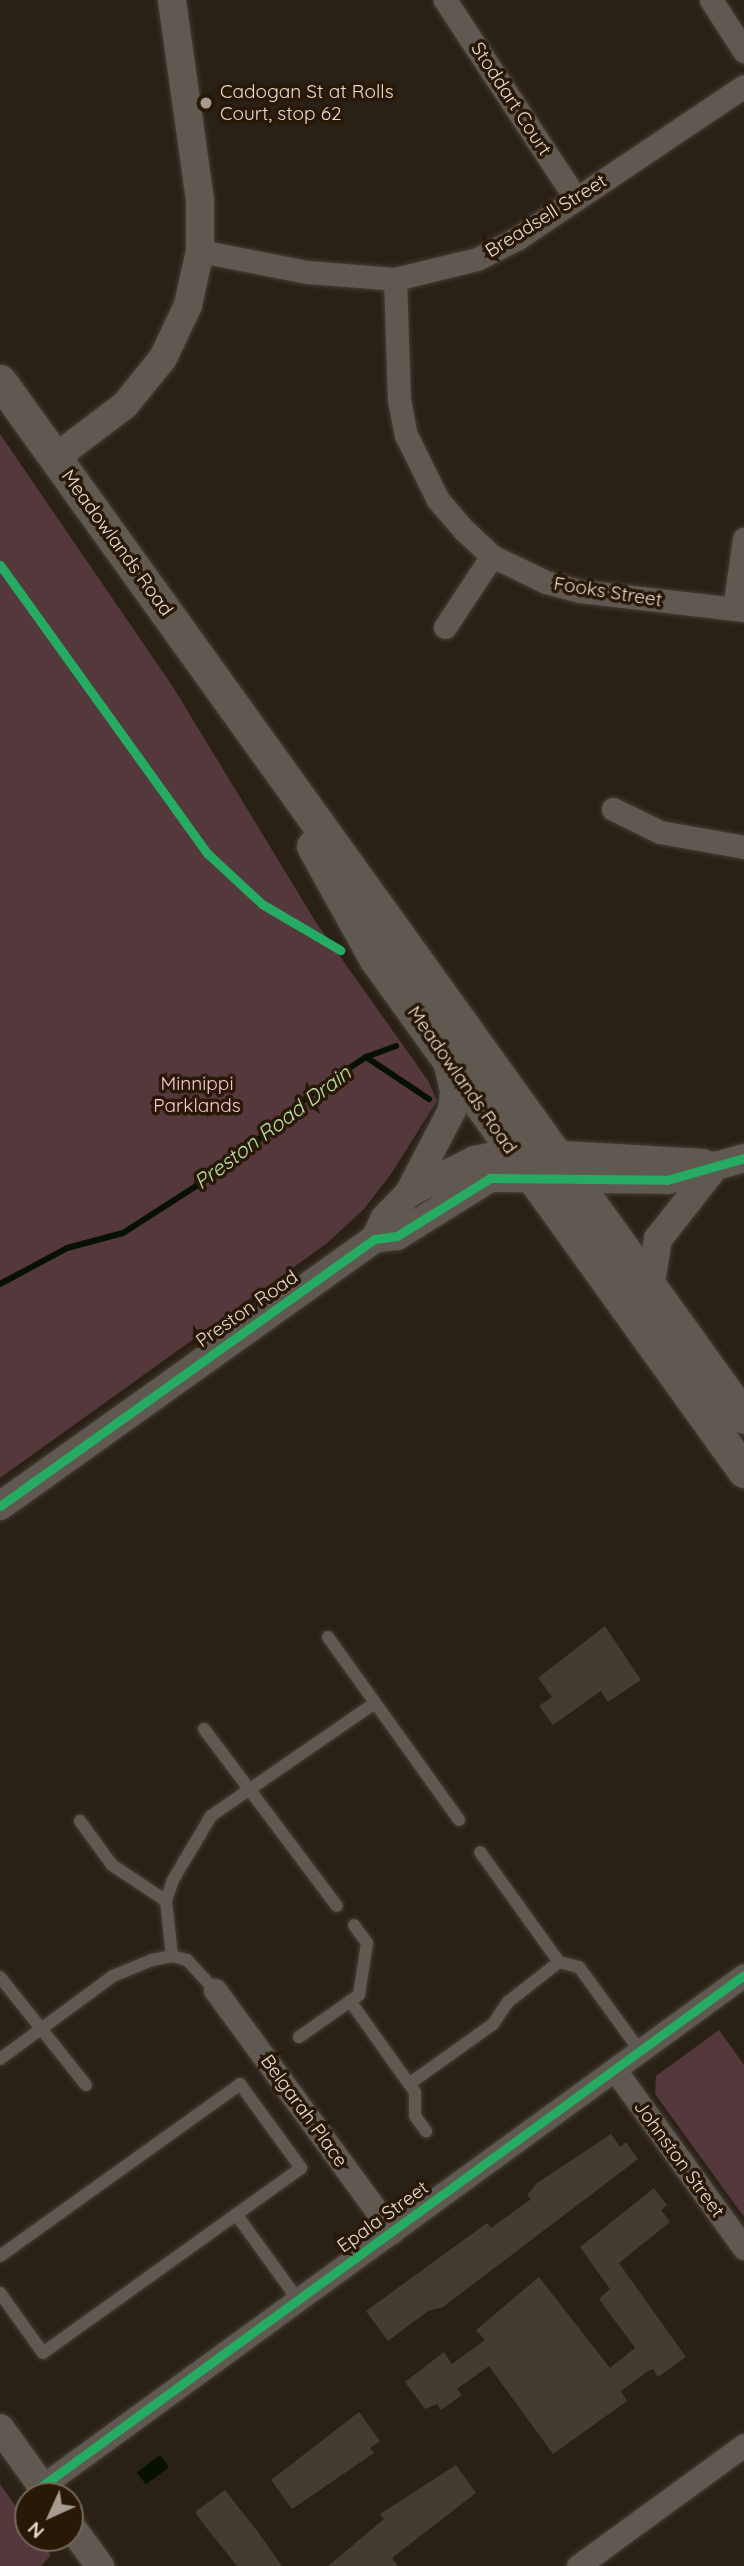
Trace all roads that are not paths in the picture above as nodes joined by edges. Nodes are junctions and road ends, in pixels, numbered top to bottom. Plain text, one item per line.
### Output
1 (172, 0) edge
2 (445, 0) edge
3 (711, 0) edge
4 (744, 51) edge
5 (744, 86) edge
6 (576, 199) junction
7 (200, 251) junction
8 (396, 279) junction
9 (0, 382) edge
10 (55, 457) junction
11 (744, 539) edge
12 (492, 556) junction
13 (739, 609) edge
14 (444, 627) dead end
15 (233, 704) junction
16 (613, 809) dead end
17 (744, 847) edge
18 (446, 1057) junction
19 (744, 1158) edge
20 (522, 1164) junction
21 (716, 1165) junction
22 (563, 1166) junction
23 (410, 1193) junction
24 (375, 1239) junction
25 (650, 1287) junction
26 (744, 1417) edge
27 (744, 1471) edge
28 (0, 1506) edge
29 (328, 1637) dead end
30 (375, 1703) junction
31 (204, 1728) dead end
32 (248, 1789) junction
33 (459, 1820) dead end
34 (80, 1821) dead end
35 (480, 1852) dead end
36 (166, 1901) junction
37 (337, 1906) dead end
38 (354, 1925) dead end
39 (172, 1956) junction
40 (559, 1962) junction
41 (744, 1975) edge
42 (0, 1977) edge
43 (215, 1990) joint
44 (350, 2001) junction
45 (41, 2031) junction
46 (299, 2037) dead end
47 (640, 2052) junction
48 (0, 2059) edge
49 (615, 2070) junction
50 (409, 2084) junction
51 (86, 2085) dead end
52 (426, 2131) dead end
53 (236, 2214) junction
54 (392, 2232) junction
55 (744, 2248) edge
56 (0, 2256) edge
57 (0, 2293) edge
58 (298, 2300) junction
59 (0, 2428) edge
60 (744, 2445) edge
61 (39, 2482) edge
62 (58, 2482) edge
63 (84, 2544) edge
64 (100, 2566) edge
65 (578, 2566) edge

1 - 7 street
2 - 6 street, Stoddart Court
3 - 4 street
5 - 6 street, Breadsell Street
6 - 8 street, Breadsell Street
7 - 8 street, Breadsell Street
7 - 10 street
8 - 12 street, Fooks Street
9 - 10 main road, Meadowlands Road
10 - 15 main road, Meadowlands Road
11 - 13 street
12 - 13 street, Fooks Street
12 - 14 street
15 - 18 main road, Meadowlands Road
15 - 22 main road, Meadowlands Road
16 - 17 street
18 - 20 main road, Meadowlands Road
18 - 23 street
19 - 21 street
20 - 22 street
20 - 23 street, Preston Road
20 - 24 street, Preston Road
20 - 27 main road, Meadowlands Road
21 - 22 street
21 - 25 street
22 - 25 main road, Meadowlands Road
23 - 24 street, Preston Road
24 - 28 street, Preston Road
25 - 26 main road, Meadowlands Road
29 - 30 lane
30 - 32 lane
30 - 33 lane
31 - 32 lane
32 - 36 lane
32 - 37 lane
34 - 36 lane
35 - 40 lane
36 - 39 lane
38 - 44 lane
39 - 43 lane
39 - 45 lane
40 - 47 lane
40 - 50 lane
41 - 47 street, Epala Street
42 - 45 lane
43 - 54 street, Belgarah Place
44 - 46 lane
44 - 50 lane
45 - 48 lane
45 - 51 lane
47 - 49 street, Epala Street
49 - 54 street, Epala Street
49 - 55 street, Johnston Street
50 - 52 lane
53 - 56 lane
53 - 57 lane
53 - 58 lane
54 - 58 street, Epala Street
58 - 62 street, Epala Street
59 - 61 street
60 - 65 street
63 - 64 street

